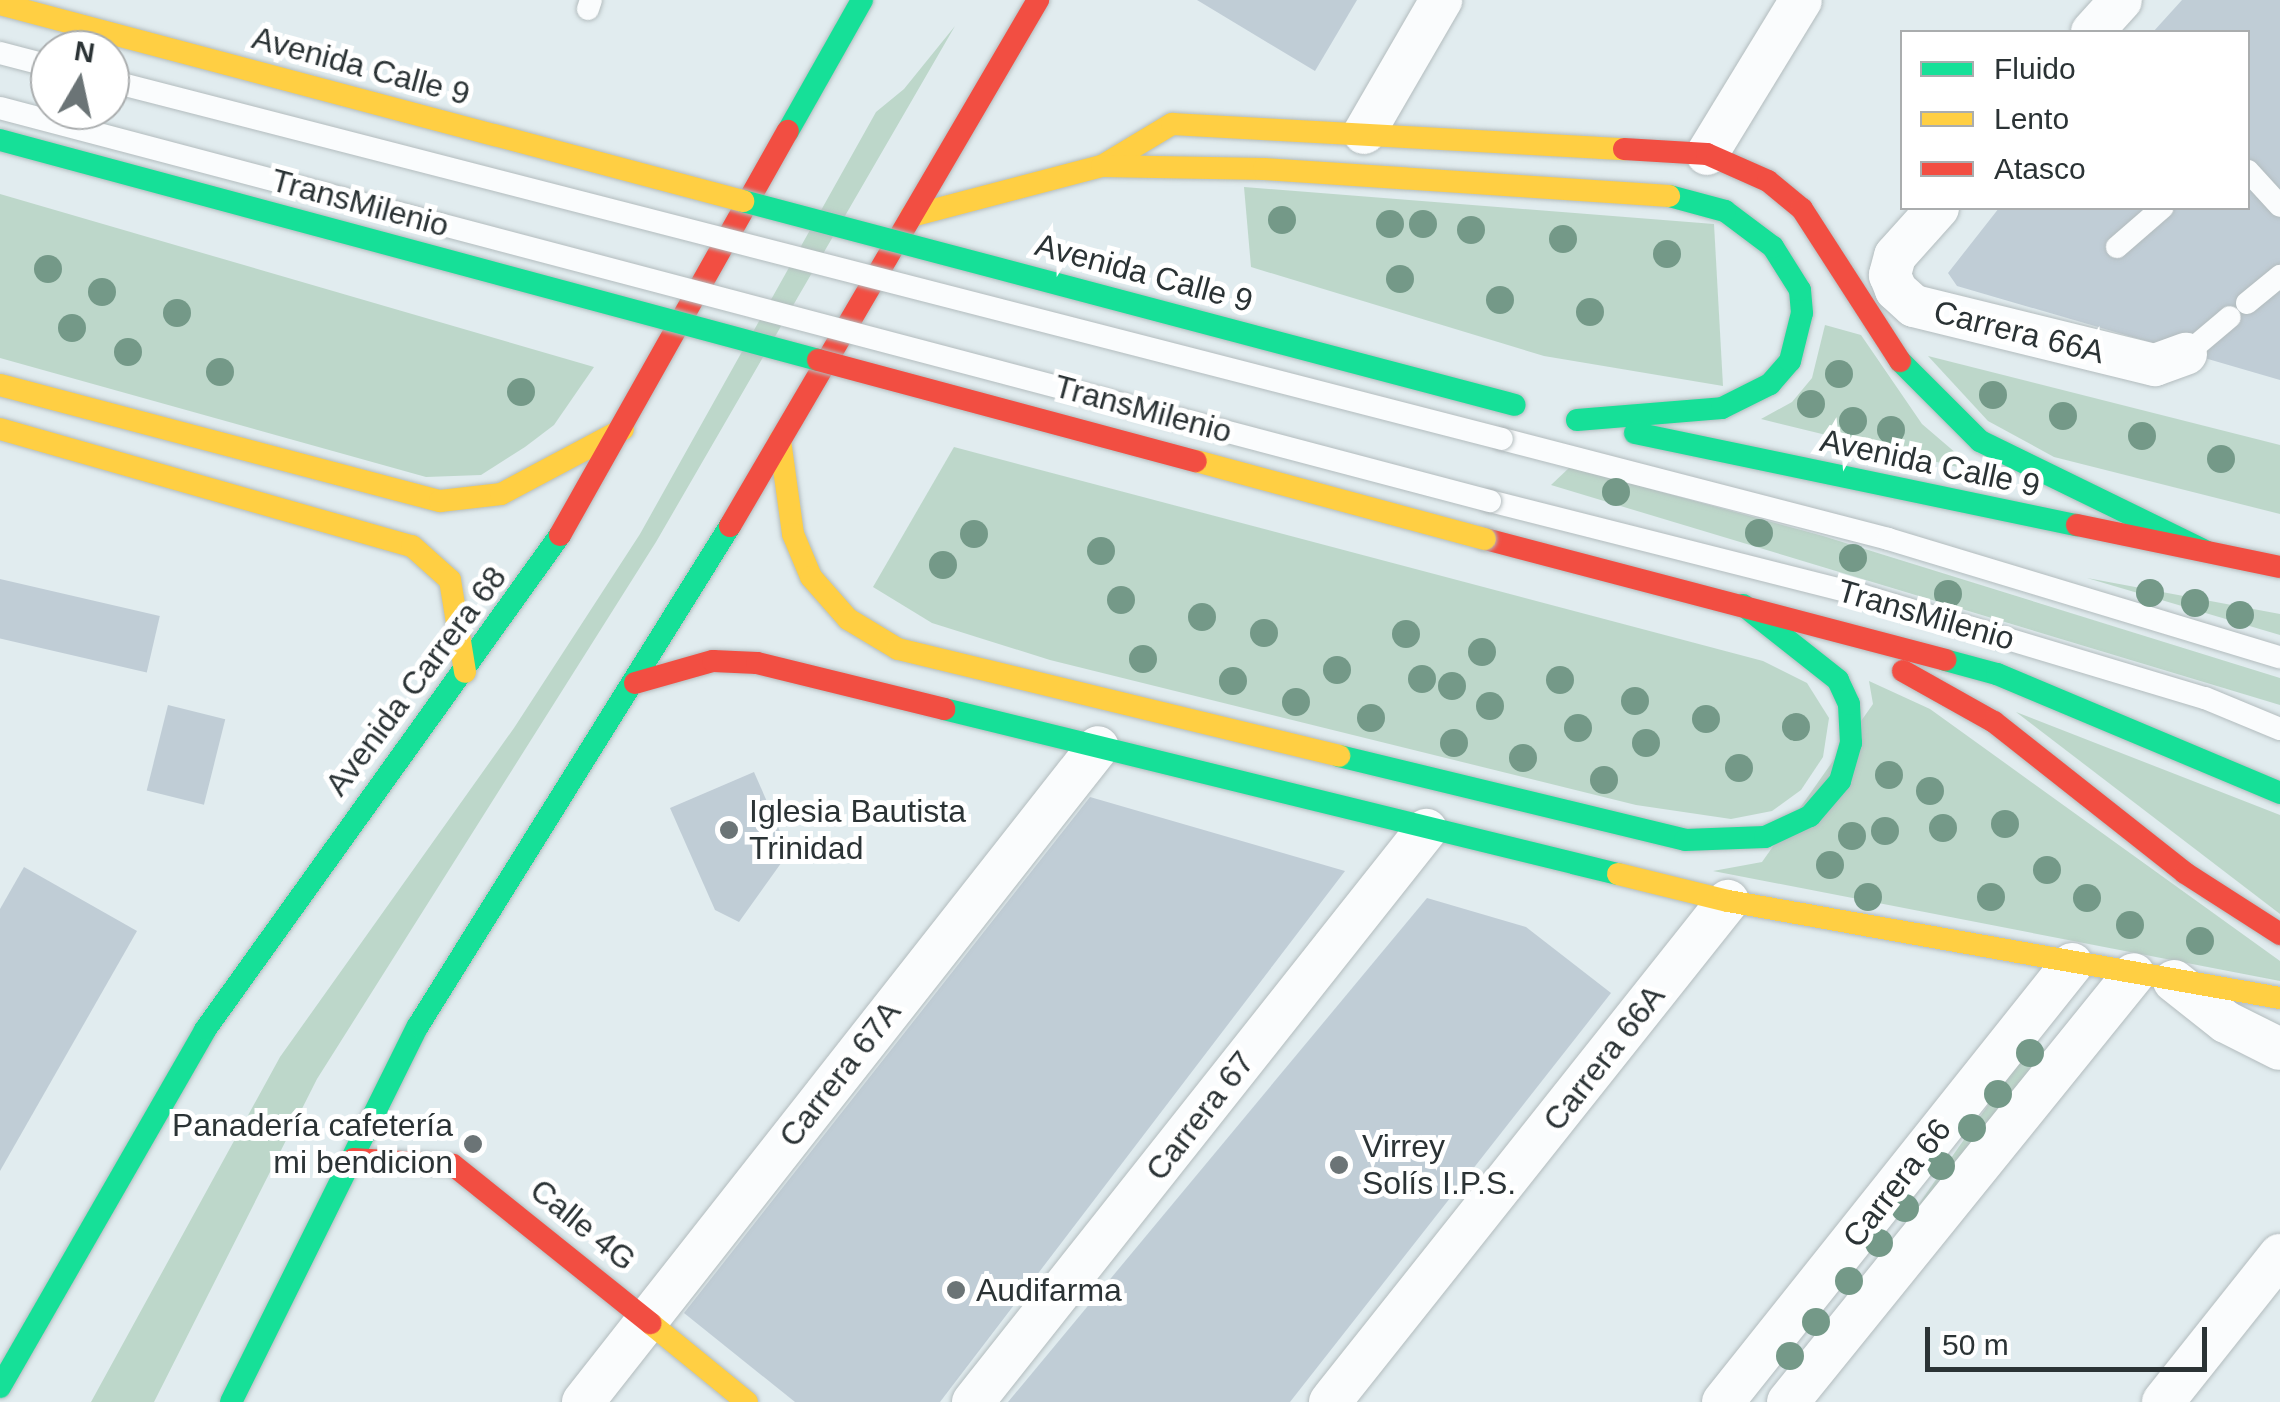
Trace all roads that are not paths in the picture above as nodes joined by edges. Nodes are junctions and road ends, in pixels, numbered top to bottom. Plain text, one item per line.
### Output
1 (862, 0) edge
2 (1038, 0) edge
3 (1441, 0) edge
4 (1802, 0) edge
5 (2121, 0) edge
6 (0, 4) edge
7 (2094, 30) edge
8 (0, 53) edge
9 (30, 61) edge
10 (130, 86) edge
11 (0, 108) edge
12 (1364, 133) junction
13 (0, 140) edge
14 (1707, 154) junction
15 (1102, 166) junction
16 (2250, 173) edge
17 (2280, 206) edge
18 (1936, 210) edge
19 (2160, 210) edge
20 (911, 216) junction
21 (2118, 246) dead end
22 (2277, 284) edge
23 (2186, 354) joint
24 (0, 385) edge
25 (1578, 420) junction
26 (0, 429) edge
27 (623, 429) junction
28 (780, 440) junction
29 (2206, 552) junction
30 (2280, 568) edge
31 (1744, 605) junction
32 (2280, 656) edge
33 (465, 672) junction
34 (635, 683) junction
35 (2280, 729) edge
36 (1098, 747) junction
37 (2280, 792) edge
38 (1426, 830) junction
39 (1728, 901) junction
40 (2280, 934) edge
41 (2072, 964) junction
42 (2154, 977) junction
43 (2280, 998) edge
44 (2280, 1049) edge
45 (354, 1158) junction
46 (2280, 1255) edge
47 (647, 1320) junction
48 (0, 1387) edge
49 (231, 1402) edge
50 (583, 1402) edge
51 (747, 1402) edge
52 (974, 1402) edge
53 (1330, 1402) edge
54 (1723, 1402) edge
55 (1788, 1402) edge
56 (2164, 1402) edge

1 - 27 main road, Avenida Carrera 68
2 - 20 main road
3 - 12 street
4 - 14 street
5 - 7 street
6 - 25 main road, Avenida Calle 9, bridge
8 - 9 lane
10 - 32 lane, TransMilenio, bridge
11 - 35 lane, TransMilenio, bridge
12 - 14 main road
12 - 15 main road
13 - 31 main road, bridge
14 - 29 main road
15 - 20 main road
15 - 25 main road
16 - 17 lane
18 - 23 street, Carrera 66A
19 - 21 lane
20 - 28 main road
22 - 23 lane
24 - 27 main road
25 - 29 main road, Avenida Calle 9
26 - 33 main road
27 - 33 main road, Avenida Carrera 68
28 - 31 main road
28 - 34 main road
29 - 30 main road, Avenida Calle 9
31 - 37 main road
31 - 40 main road
33 - 48 main road, Avenida Carrera 68
34 - 36 main road
34 - 45 main road
36 - 38 main road
36 - 47 street, Carrera 67A
38 - 39 main road
38 - 52 street, Carrera 67
39 - 41 main road
39 - 53 street, Carrera 66A
41 - 42 main road
41 - 54 street, Carrera 66
42 - 43 main road
42 - 44 street
42 - 55 street, Carrera 66
45 - 47 main road, Calle 4G
45 - 49 main road
46 - 56 street
47 - 50 street, Carrera 67A
47 - 51 main road, Calle 4G

